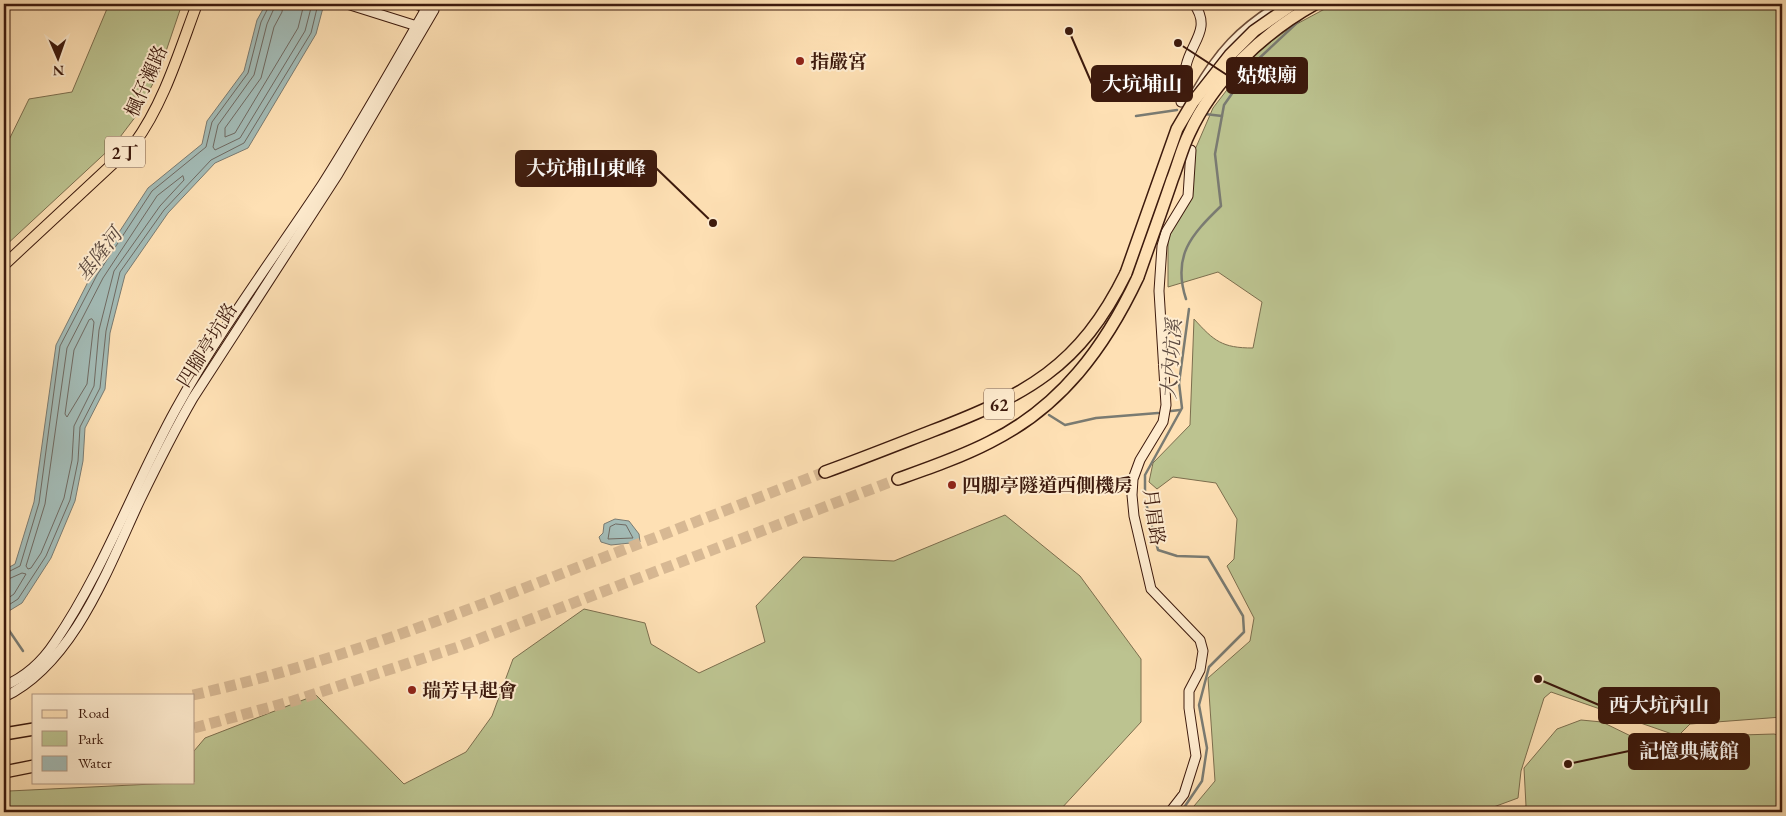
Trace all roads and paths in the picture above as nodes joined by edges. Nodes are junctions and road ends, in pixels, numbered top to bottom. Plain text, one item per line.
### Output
1 (197, 4) edge
2 (347, 4) edge
3 (415, 4) edge
4 (1194, 4) edge
5 (1279, 4) edge
6 (1293, 4) edge
7 (1315, 4) edge
8 (431, 6) edge
9 (420, 27) junction
10 (1183, 106) joint
11 (1191, 150) dead end
12 (4, 264) edge
13 (825, 472) tunnel mouth
14 (898, 479) tunnel mouth
15 (4, 686) edge
16 (4, 697) edge
17 (32, 729) edge
18 (4, 733) edge
19 (32, 766) edge
20 (4, 772) edge
21 (1170, 812) edge

1 - 12 main road, 楓仔瀨路 / 2丁
2 - 9 street
3 - 8 street
4 - 10 street
5 - 10 street
6 - 13 highway, 62, bridge
7 - 14 highway, 62, bridge
8 - 9 street, 四腳亭坑路
9 - 15 street, 四腳亭坑路
9 - 16 street, 四腳亭坑路
11 - 21 street, 月眉路
17 - 18 highway
19 - 20 highway

